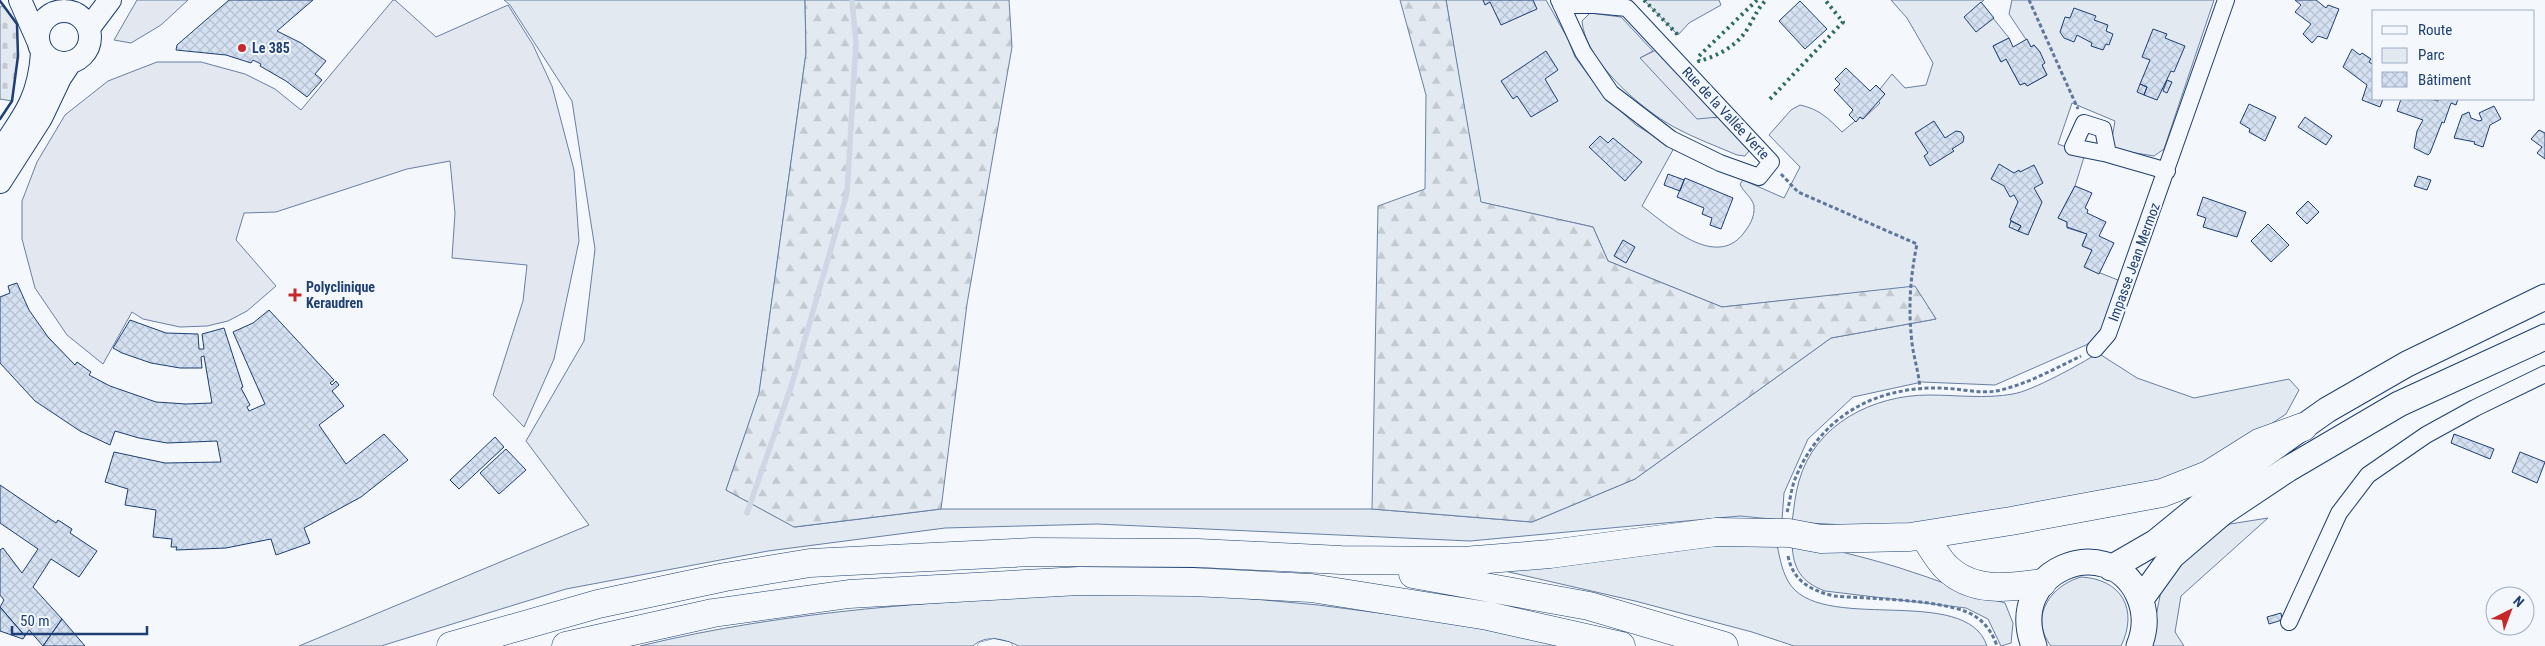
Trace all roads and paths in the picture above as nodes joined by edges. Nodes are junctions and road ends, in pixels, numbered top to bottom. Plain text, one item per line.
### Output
1 (20, 0) edge
2 (110, 0) edge
3 (2029, 0) edge
4 (2226, 0) edge
5 (1560, 2) edge
6 (65, 6) edge
7 (89, 28) junction
8 (40, 47) junction
9 (70, 63) junction
10 (2084, 123) junction
11 (0, 151) edge
12 (2108, 154) junction
13 (1772, 162) junction
14 (2167, 171) junction
15 (0, 182) edge
16 (2545, 297) edge
17 (2545, 337) edge
18 (2095, 349) joint
19 (2545, 374) edge
20 (1920, 389) junction
21 (2303, 427) junction
22 (1787, 516) dead end
23 (1923, 535) junction
24 (1787, 553) dead end
25 (1340, 560) junction
26 (2111, 568) junction
27 (2042, 583) junction
28 (2141, 599) junction
29 (2289, 622) dead end
30 (2028, 642) edge
31 (451, 646) edge
32 (566, 646) edge
33 (982, 646) edge
34 (1008, 646) edge
35 (1621, 646) edge
36 (1724, 646) edge
37 (1996, 646) edge
38 (2139, 646) edge

1 - 8 street
2 - 7 street
3 - 10 path
4 - 14 street, Impasse Jean Mermoz
5 - 13 street, Rue de la Vallée Verte
5 - 13 street, Rue de la Vallée Verte
6 - 7 street
6 - 8 street
7 - 9 street
8 - 9 street
8 - 11 street
9 - 15 street
10 - 12 street
10 - 12 street
12 - 14 street
13 - 20 path
14 - 18 street, Impasse Jean Mermoz
16 - 21 main road
17 - 28 main road
18 - 20 path
19 - 29 street
20 - 22 path
21 - 23 highway
21 - 26 main road
23 - 25 highway
23 - 27 highway
24 - 37 path
25 - 31 highway
25 - 36 highway
26 - 27 main road
26 - 28 main road
27 - 30 main road
28 - 38 main road
32 - 35 highway
33 - 34 lane

